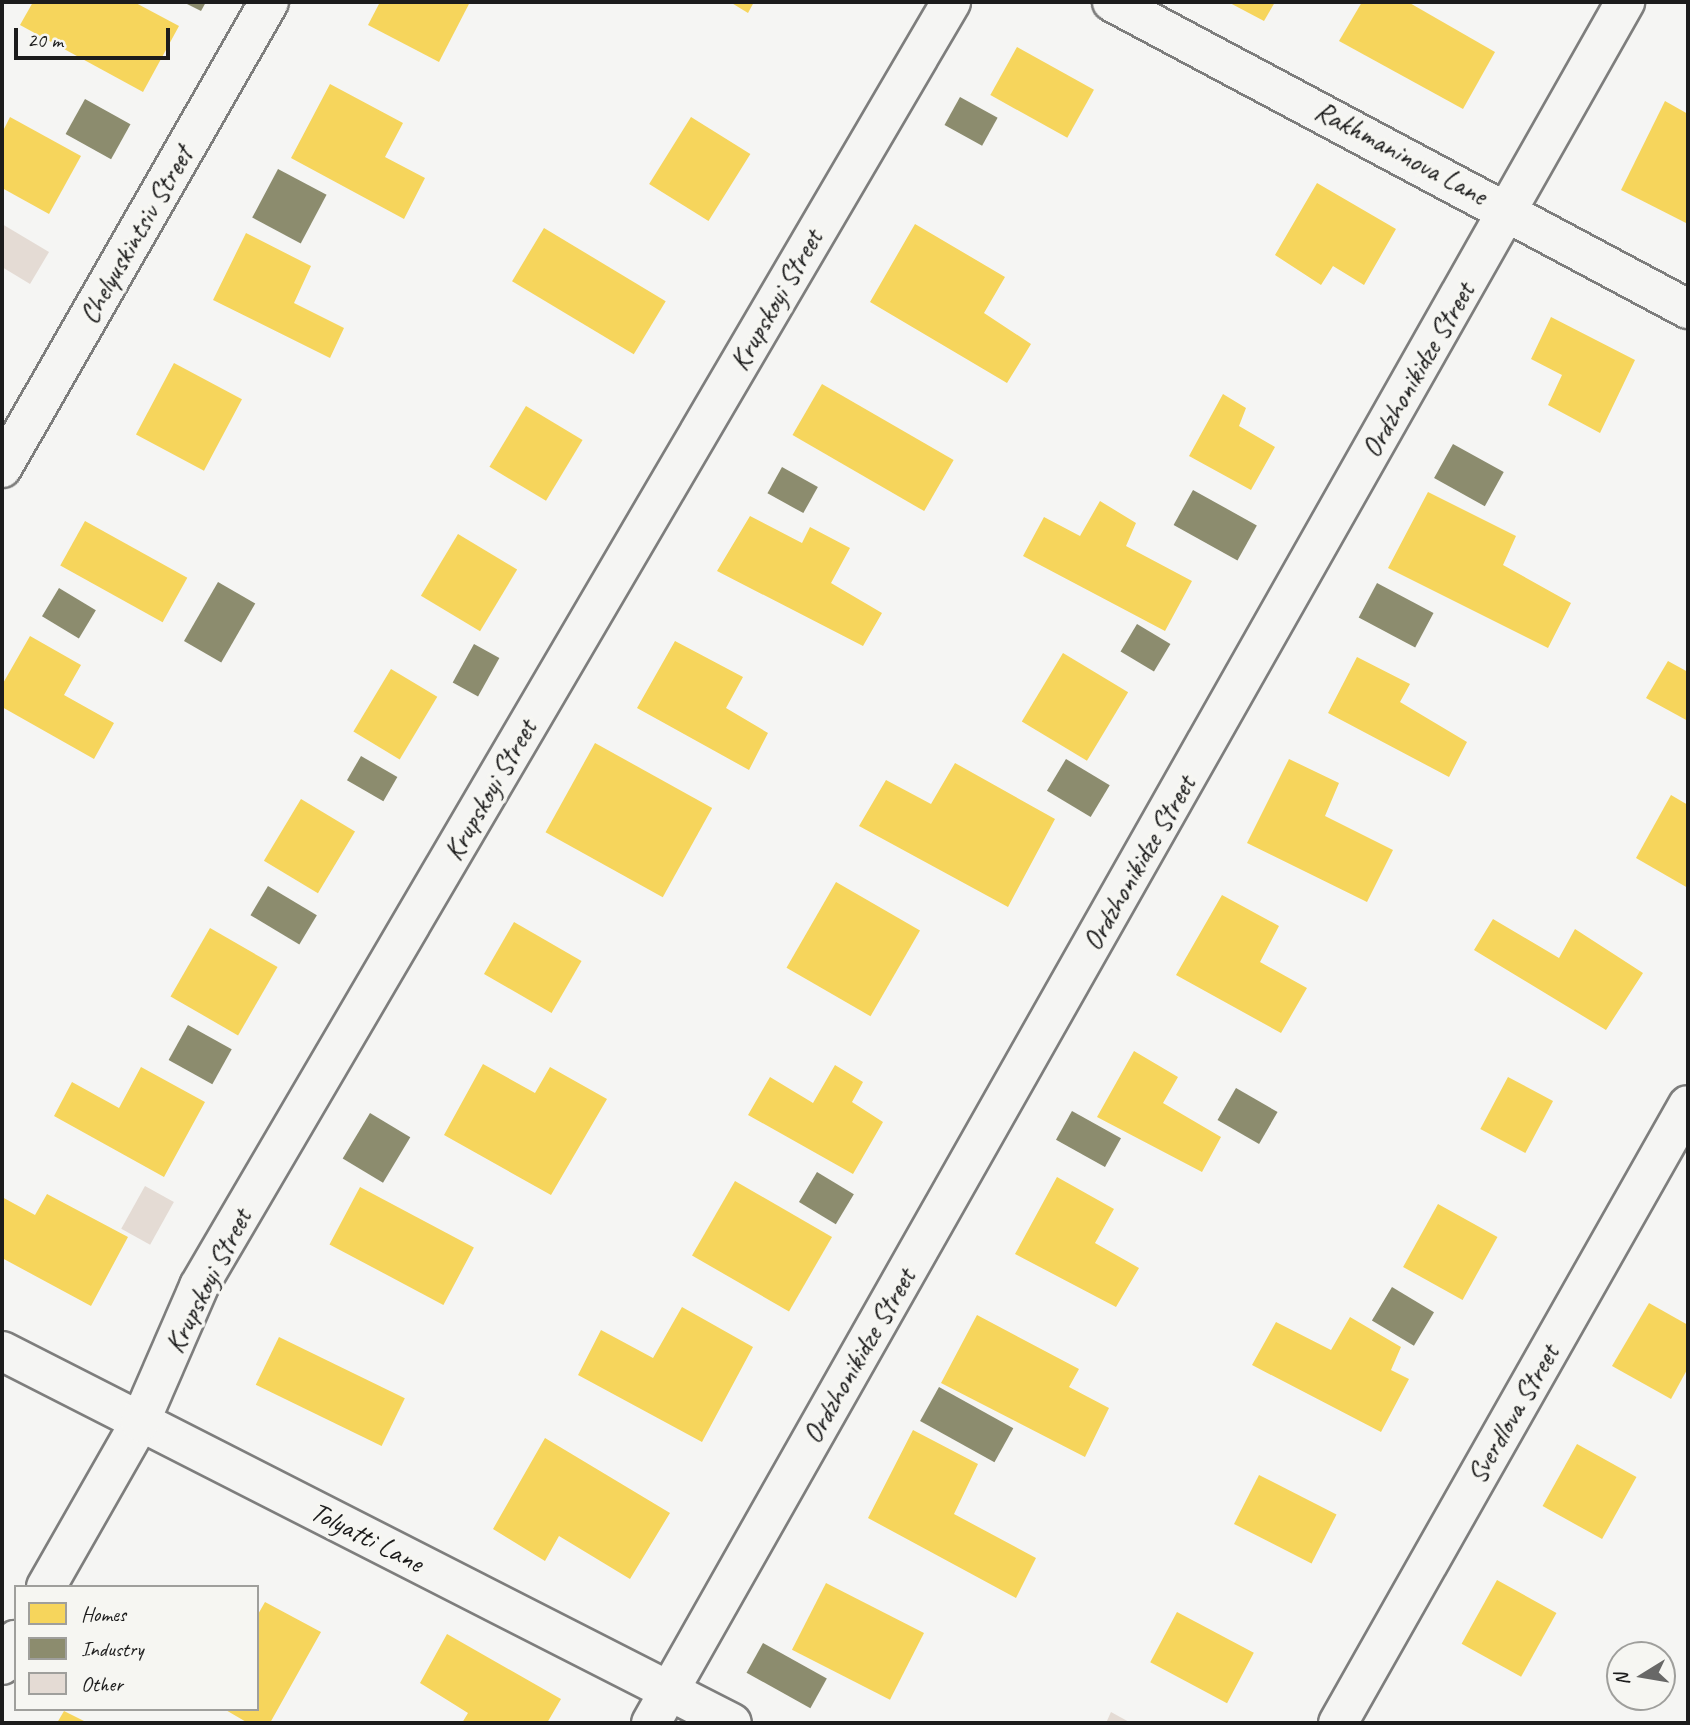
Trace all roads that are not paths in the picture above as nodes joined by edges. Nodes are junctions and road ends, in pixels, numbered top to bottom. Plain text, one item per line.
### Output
1 (269, 2) edge
2 (951, 2) edge
3 (1112, 2) edge
4 (1625, 2) edge
5 (1509, 210) junction
6 (1688, 309) edge
7 (2, 468) edge
8 (1688, 1105) edge
9 (2, 1351) edge
10 (141, 1422) junction
11 (47, 1585) edge
12 (14, 1644) edge
13 (2, 1665) edge
14 (670, 1690) junction
15 (651, 1723) edge
16 (732, 1723) edge
17 (1338, 1723) edge

1 - 7 street, Chelyuskintsiv Street
2 - 10 street, Krupskoyi Street
3 - 5 street, Rakhmaninova Lane
4 - 5 street, Ordzhonikidze Street
5 - 6 street, Rakhmaninova Lane
5 - 14 street, Ordzhonikidze Street
8 - 17 street, Sverdlova Street
9 - 10 street, Tolyatti Lane
10 - 11 street, Krupskoyi Street
10 - 14 street, Tolyatti Lane
12 - 13 street
14 - 15 street, Ordzhonikidze Street
14 - 16 street, Tolyatti Lane

